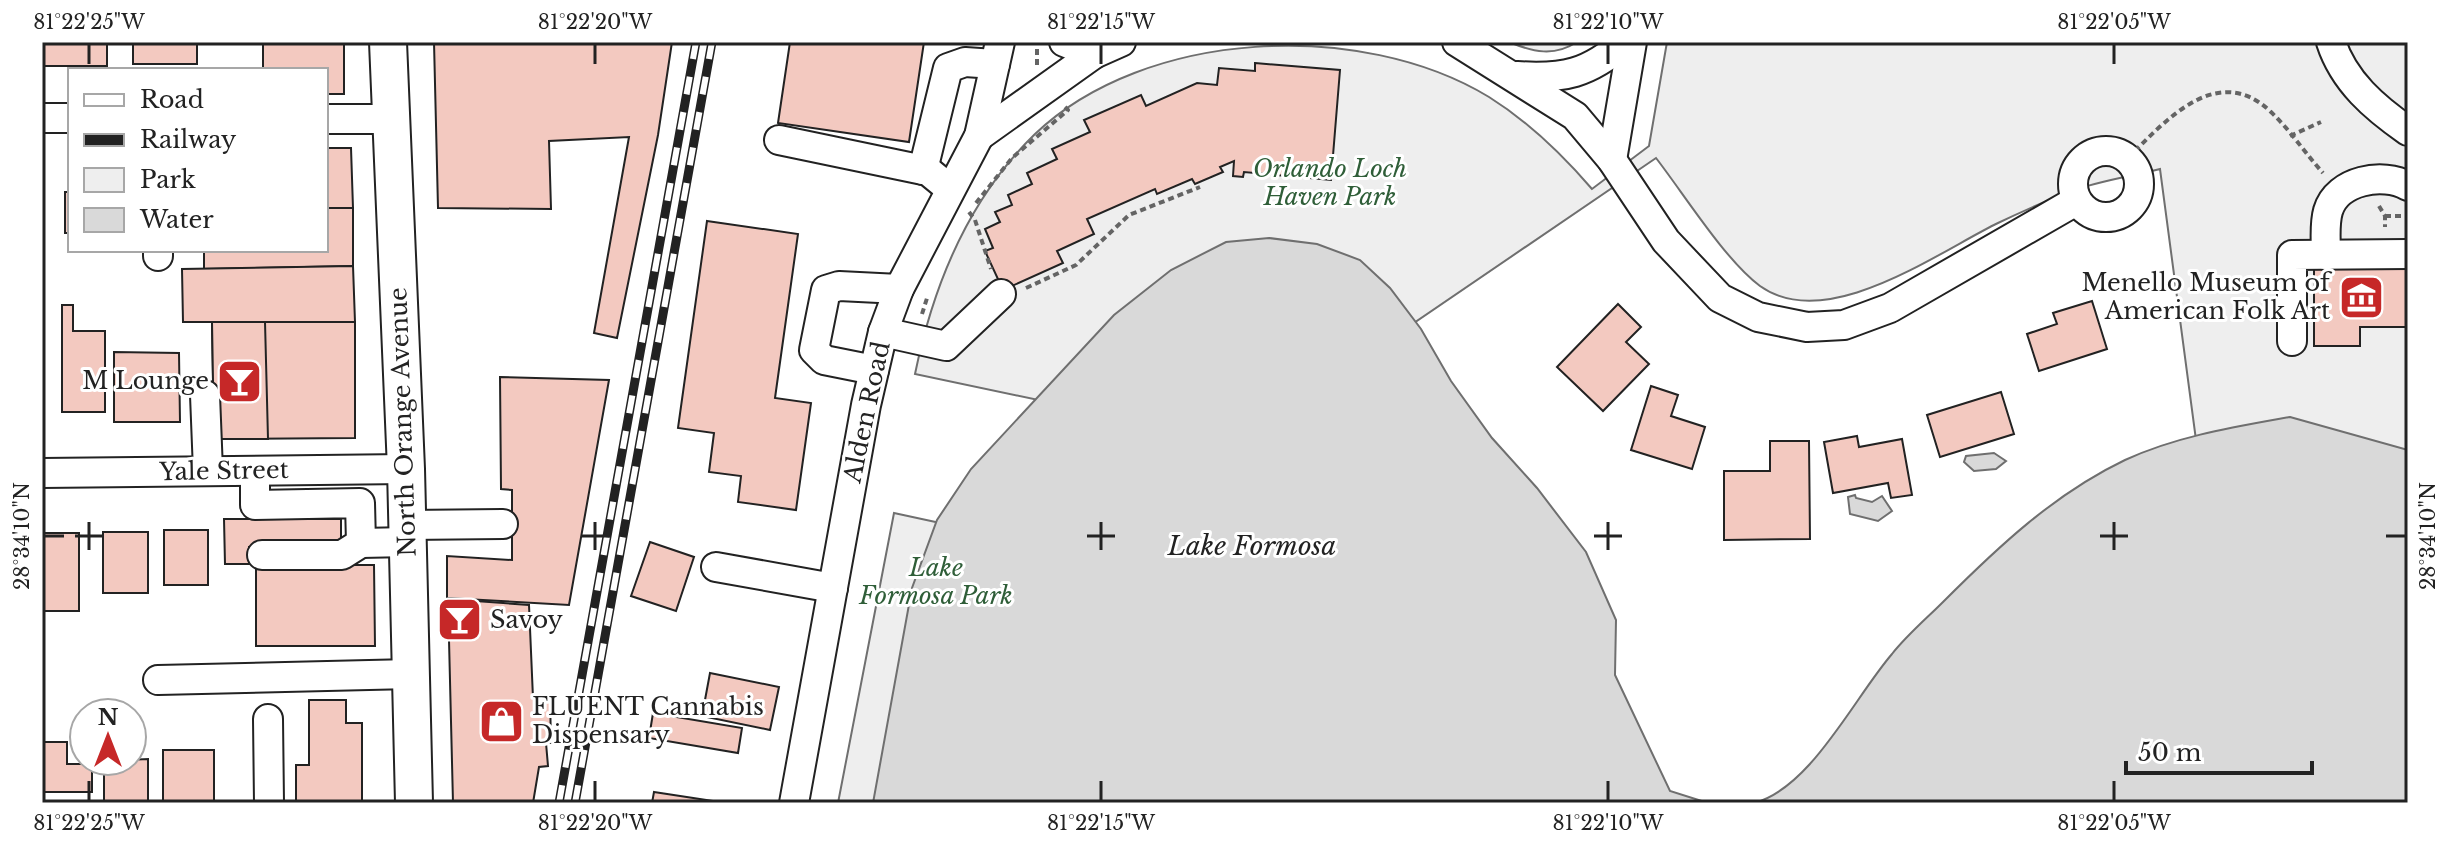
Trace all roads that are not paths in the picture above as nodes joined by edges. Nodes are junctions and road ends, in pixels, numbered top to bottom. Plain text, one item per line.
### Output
1 (388, 42) edge
2 (1121, 42) edge
3 (1457, 42) edge
4 (1625, 42) edge
5 (1632, 42) edge
6 (2331, 42) edge
7 (1050, 43) edge
8 (998, 53) edge
9 (1094, 54) junction
10 (1516, 76) junction
11 (42, 118) edge
12 (68, 118) edge
13 (328, 119) edge
14 (391, 119) junction
15 (2408, 131) edge
16 (979, 136) junction
17 (779, 140) dead end
18 (1612, 160) junction
19 (923, 170) junction
20 (2407, 183) edge
21 (950, 189) junction
22 (2076, 201) junction
23 (2397, 254) edge
24 (2326, 255) junction
25 (899, 289) junction
26 (1001, 294) road end
27 (883, 332) junction
28 (2292, 341) dead end
29 (874, 370) junction
30 (205, 395) dead end
31 (406, 469) junction
32 (322, 470) junction
33 (208, 471) junction
34 (255, 471) junction
35 (42, 473) edge
36 (323, 503) junction
37 (503, 524) dead end
38 (408, 534) junction
39 (361, 543) junction
40 (262, 555) dead end
41 (716, 567) dead end
42 (833, 588) junction
43 (411, 674) junction
44 (158, 680) dead end
45 (268, 719) dead end
46 (269, 803) edge
47 (414, 803) edge
48 (794, 803) edge

1 - 14 main road, North Orange Avenue
2 - 9 street
3 - 10 street
4 - 10 street
5 - 18 street
6 - 15 street
7 - 9 street
8 - 16 street, Alden Road
8 - 19 street
9 - 16 street
10 - 18 street
11 - 12 street
13 - 14 street
14 - 31 main road, North Orange Avenue
16 - 21 street, Alden Road
17 - 19 street
18 - 22 street
19 - 21 street
20 - 24 street
21 - 25 street, Alden Road
22 - 22 street
23 - 24 street
24 - 28 street
25 - 27 street, Alden Road
25 - 29 street
26 - 27 street
27 - 29 street, Alden Road
29 - 42 street, Alden Road
30 - 33 street
31 - 32 street, Yale Street
31 - 38 main road, North Orange Avenue
32 - 34 street, Yale Street
32 - 36 street
33 - 34 street, Yale Street
33 - 35 street, Yale Street
34 - 36 street
36 - 39 street
37 - 38 street
38 - 39 street
38 - 43 main road, North Orange Avenue
39 - 40 street
41 - 42 street
42 - 48 street, Alden Road
43 - 44 street
43 - 47 main road, North Orange Avenue
45 - 46 street

